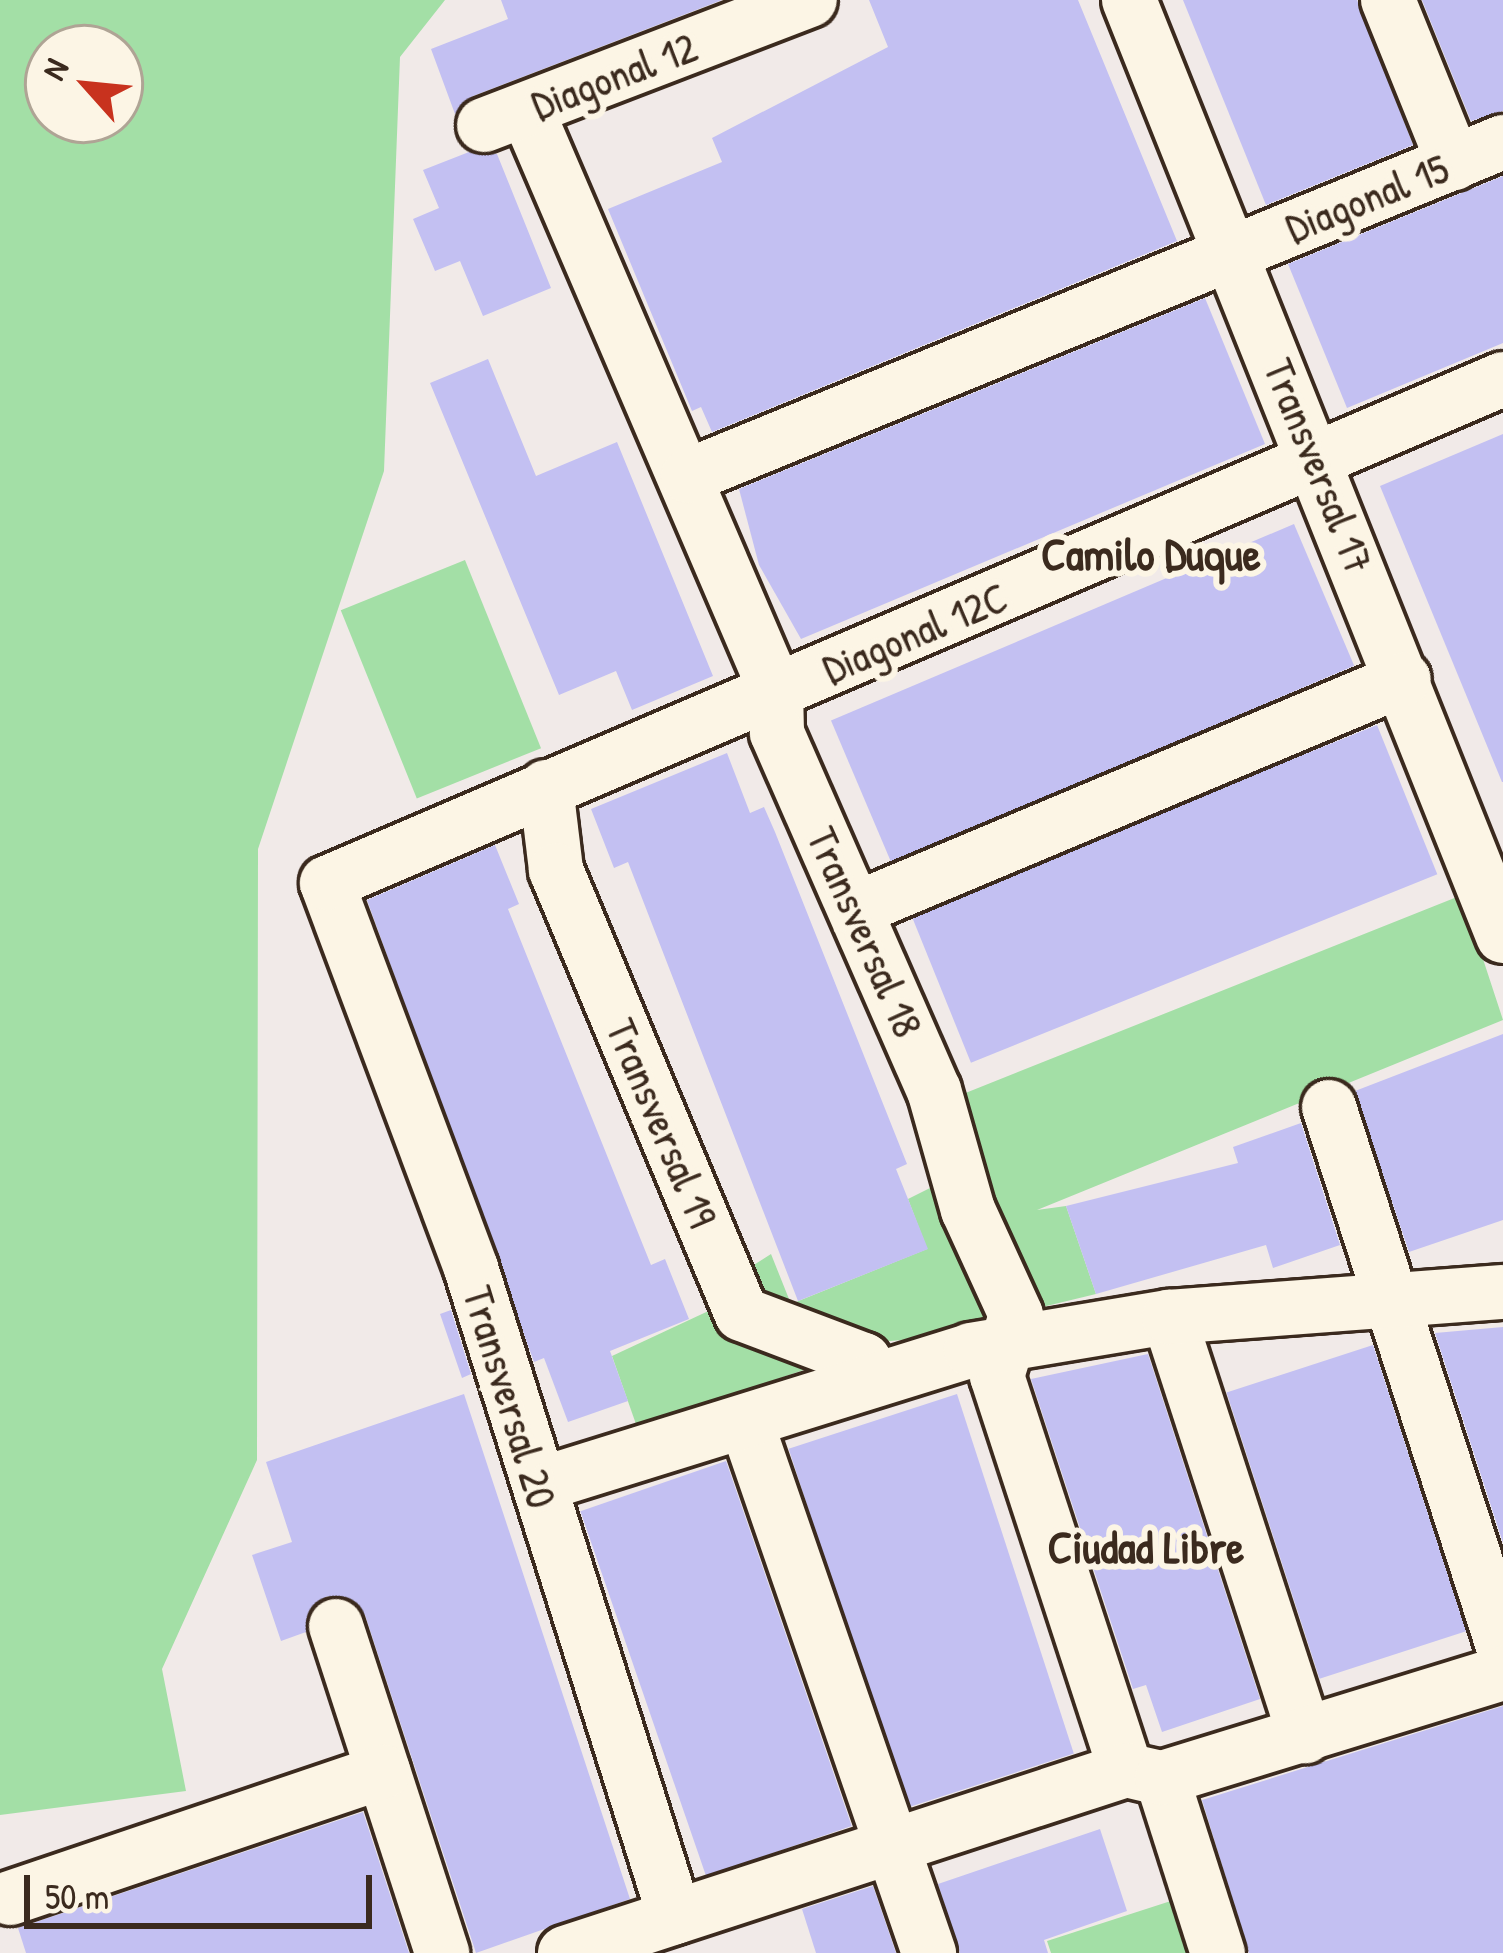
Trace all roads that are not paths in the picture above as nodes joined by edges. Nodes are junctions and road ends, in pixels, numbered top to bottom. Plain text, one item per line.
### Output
1 (810, 0) edge
2 (1129, 0) edge
3 (1388, 0) edge
4 (506, 118) joint
5 (1479, 152) edge
6 (1231, 253) junction
7 (1503, 379) edge
8 (1321, 464) junction
9 (688, 476) junction
10 (1404, 679) junction
11 (776, 691) junction
12 (546, 787) junction
13 (1483, 825) edge
14 (326, 884) joint
15 (856, 909) junction
16 (1503, 936) edge
17 (1329, 1107) dead end
18 (1503, 1292) edge
19 (1393, 1303) junction
20 (1169, 1317) junction
21 (1008, 1343) junction
22 (873, 1377) junction
23 (746, 1421) junction
24 (542, 1484) junction
25 (336, 1626) dead end
26 (1503, 1646) edge
27 (1503, 1673) edge
28 (1306, 1736) junction
29 (383, 1772) junction
30 (1144, 1774) junction
31 (894, 1845) junction
32 (10, 1898) dead end
33 (674, 1917) junction
34 (442, 1953) edge
35 (565, 1953) edge
36 (929, 1953) edge
37 (1218, 1953) edge

1 - 4 street, Diagonal 12
2 - 6 street, Transversal 17
3 - 5 street
4 - 9 street, Transversal 18
5 - 6 street, Diagonal 15
6 - 8 street, Transversal 17
6 - 9 street, Diagonal 15
7 - 8 street, Diagonal 12C
8 - 10 street, Transversal 17
8 - 11 street, Diagonal 12C
9 - 11 street, Transversal 18
10 - 13 street, Transversal 17
10 - 15 street
11 - 12 street, Diagonal 12C
11 - 15 street, Transversal 18
12 - 14 street, Diagonal 12C
12 - 22 street, Transversal 19
13 - 16 street, Transversal 17
14 - 24 street, Transversal 20
15 - 21 street, Transversal 18
17 - 19 street
18 - 19 street
19 - 20 street
19 - 26 street
20 - 21 street
20 - 28 street
21 - 22 street
21 - 30 street, Transversal 18
22 - 23 street
23 - 24 street
23 - 31 street
24 - 33 street, Transversal 20
25 - 29 street
27 - 28 street
28 - 30 street
29 - 32 street
29 - 34 street
30 - 31 street
30 - 37 street, Transversal 18
31 - 33 street
31 - 36 street
33 - 35 street

